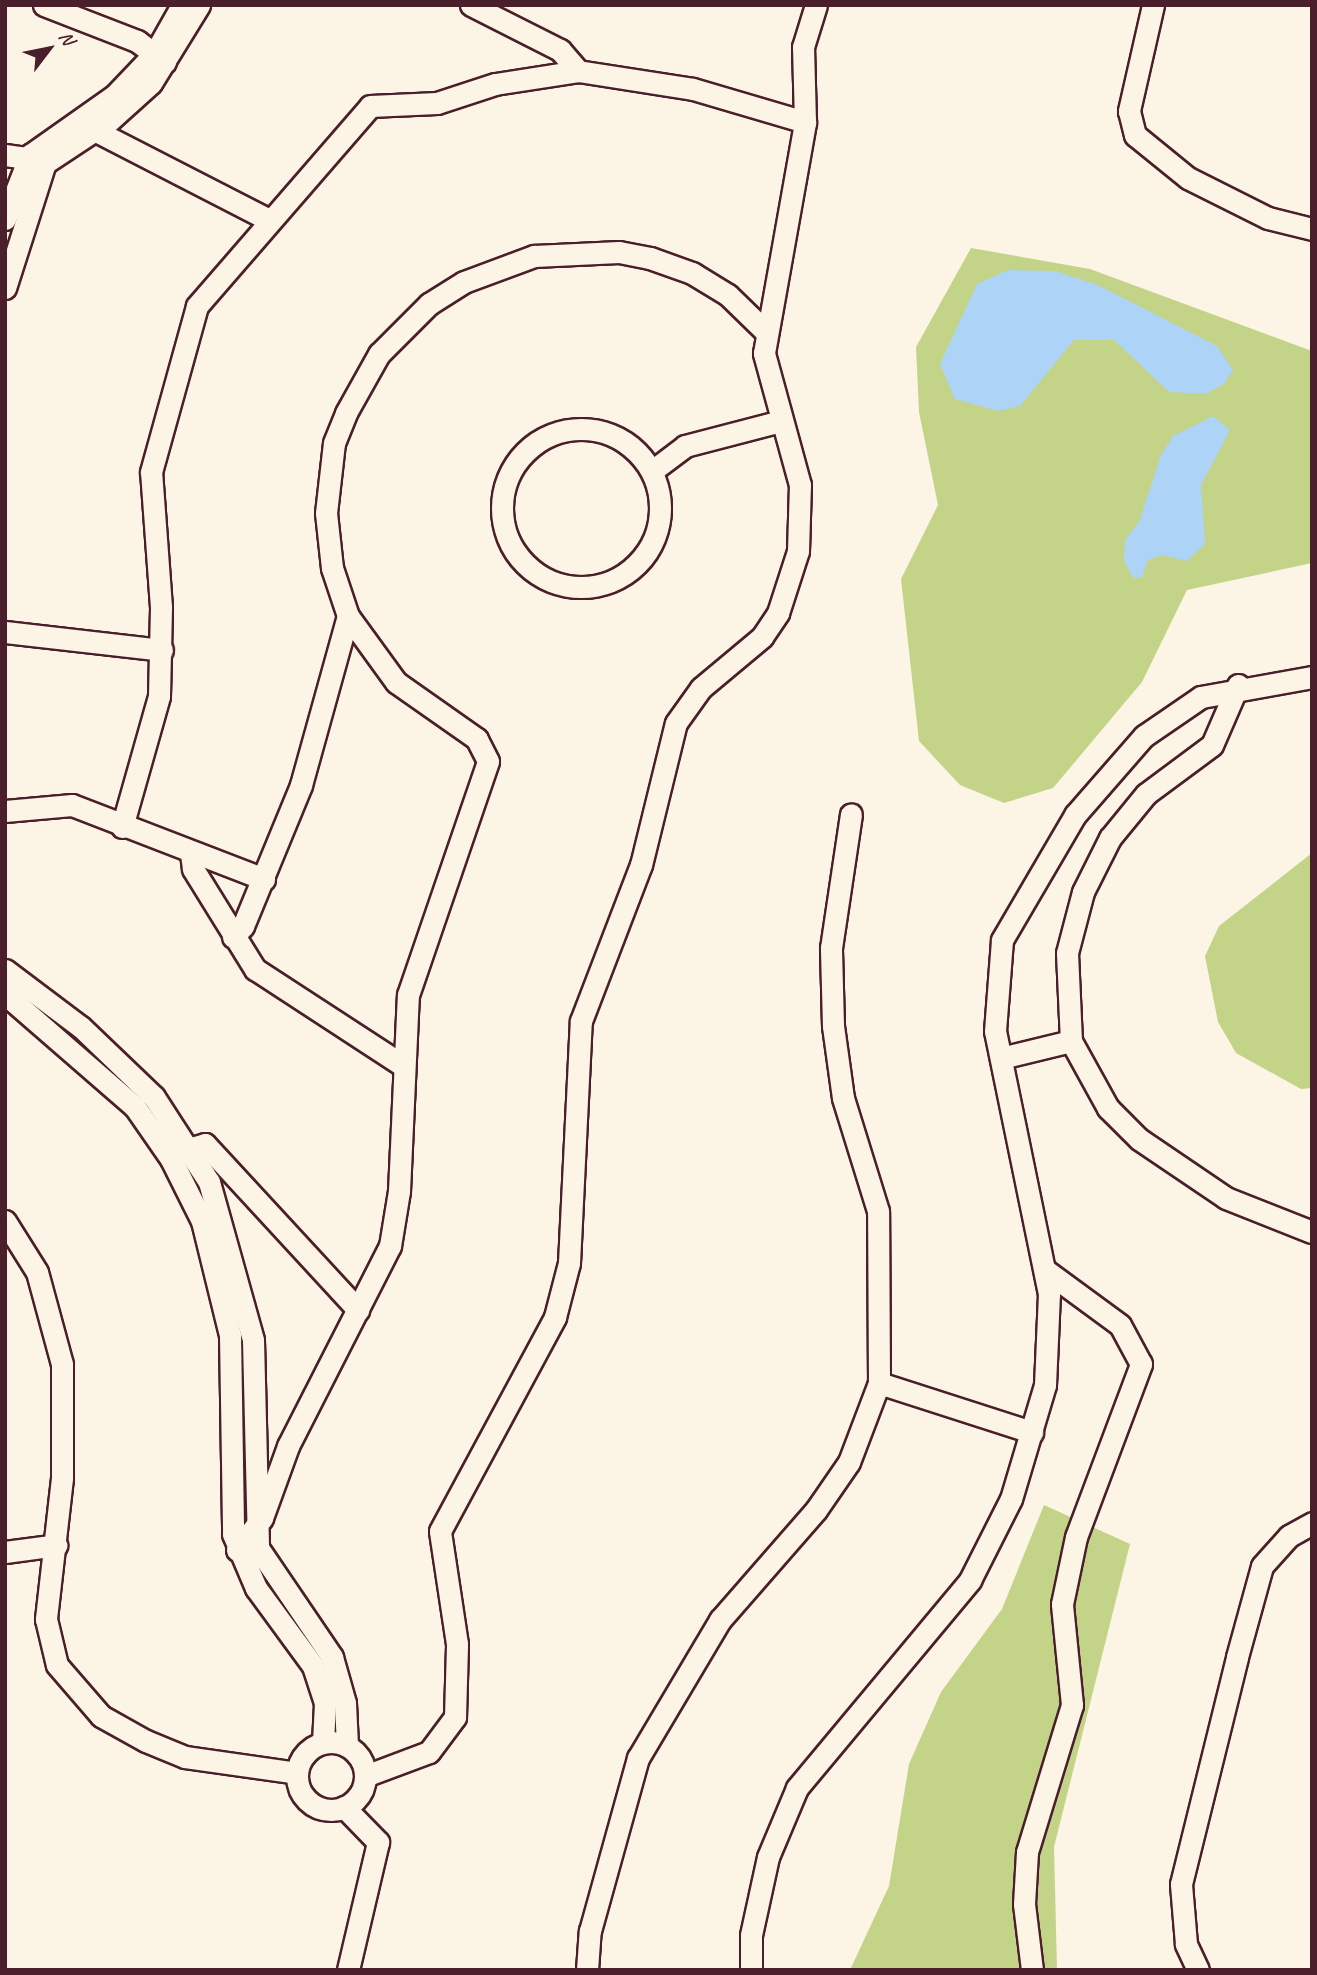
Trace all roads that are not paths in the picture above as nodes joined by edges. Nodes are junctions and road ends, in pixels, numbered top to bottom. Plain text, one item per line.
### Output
1 (44, 5) edge
2 (182, 5) edge
3 (199, 5) edge
4 (471, 5) edge
5 (816, 5) edge
6 (1153, 5) edge
7 (160, 58) junction
8 (578, 71) junction
9 (805, 122) junction
10 (94, 130) junction
11 (5, 155) edge
12 (37, 159) junction
13 (5, 219) edge
14 (267, 219) junction
15 (1312, 229) edge
16 (5, 288) edge
17 (775, 293) junction
18 (728, 295) junction
19 (766, 332) junction
20 (781, 421) junction
21 (652, 471) junction
22 (348, 617) junction
23 (5, 632) edge
24 (162, 650) junction
25 (1312, 677) edge
26 (1238, 685) junction
27 (5, 811) edge
28 (851, 814) dead end
29 (122, 827) junction
30 (191, 854) junction
31 (264, 879) junction
32 (233, 937) junction
33 (5, 970) edge
34 (5, 994) edge
35 (1071, 1041) junction
36 (1002, 1058) junction
37 (402, 1065) junction
38 (189, 1145) junction
39 (172, 1159) junction
40 (5, 1221) edge
41 (1312, 1232) edge
42 (1045, 1270) junction
43 (358, 1310) junction
44 (879, 1383) junction
45 (1032, 1432) junction
46 (1312, 1523) edge
47 (255, 1532) junction
48 (57, 1545) junction
49 (237, 1550) junction
50 (5, 1552) edge
51 (323, 1743) junction
52 (347, 1746) junction
53 (297, 1773) junction
54 (365, 1776) junction
55 (344, 1807) junction
56 (348, 1970) edge
57 (587, 1970) edge
58 (751, 1970) edge
59 (1032, 1970) edge
60 (1198, 1970) edge

1 - 7 street
2 - 7 street
3 - 7 street
4 - 8 street
5 - 9 street
6 - 15 street
7 - 10 street
7 - 12 street
8 - 9 street
8 - 14 street
9 - 17 street
10 - 12 street
10 - 14 street
11 - 12 street
12 - 13 street
12 - 16 street
14 - 24 street
17 - 18 street
17 - 19 street
18 - 19 street
18 - 22 street
19 - 20 street
20 - 21 street
20 - 54 street
21 - 21 street
22 - 31 street
22 - 37 street
23 - 24 street
24 - 29 street
25 - 26 street
26 - 35 street
26 - 36 street
27 - 29 street
28 - 44 street
29 - 30 street
30 - 31 street
30 - 32 street
31 - 32 street
32 - 37 street
33 - 38 street
34 - 39 street
35 - 36 street
35 - 41 street
36 - 42 street
37 - 43 street
38 - 39 street
38 - 43 street
38 - 47 street
39 - 49 street
40 - 48 street
42 - 45 street
42 - 59 street
43 - 47 street
44 - 45 street
44 - 57 street
45 - 58 street
46 - 60 street
47 - 49 street
47 - 52 street
48 - 50 street
48 - 53 street
49 - 51 street
51 - 52 street
51 - 53 street
52 - 54 street
53 - 55 street
54 - 55 street
55 - 56 street

